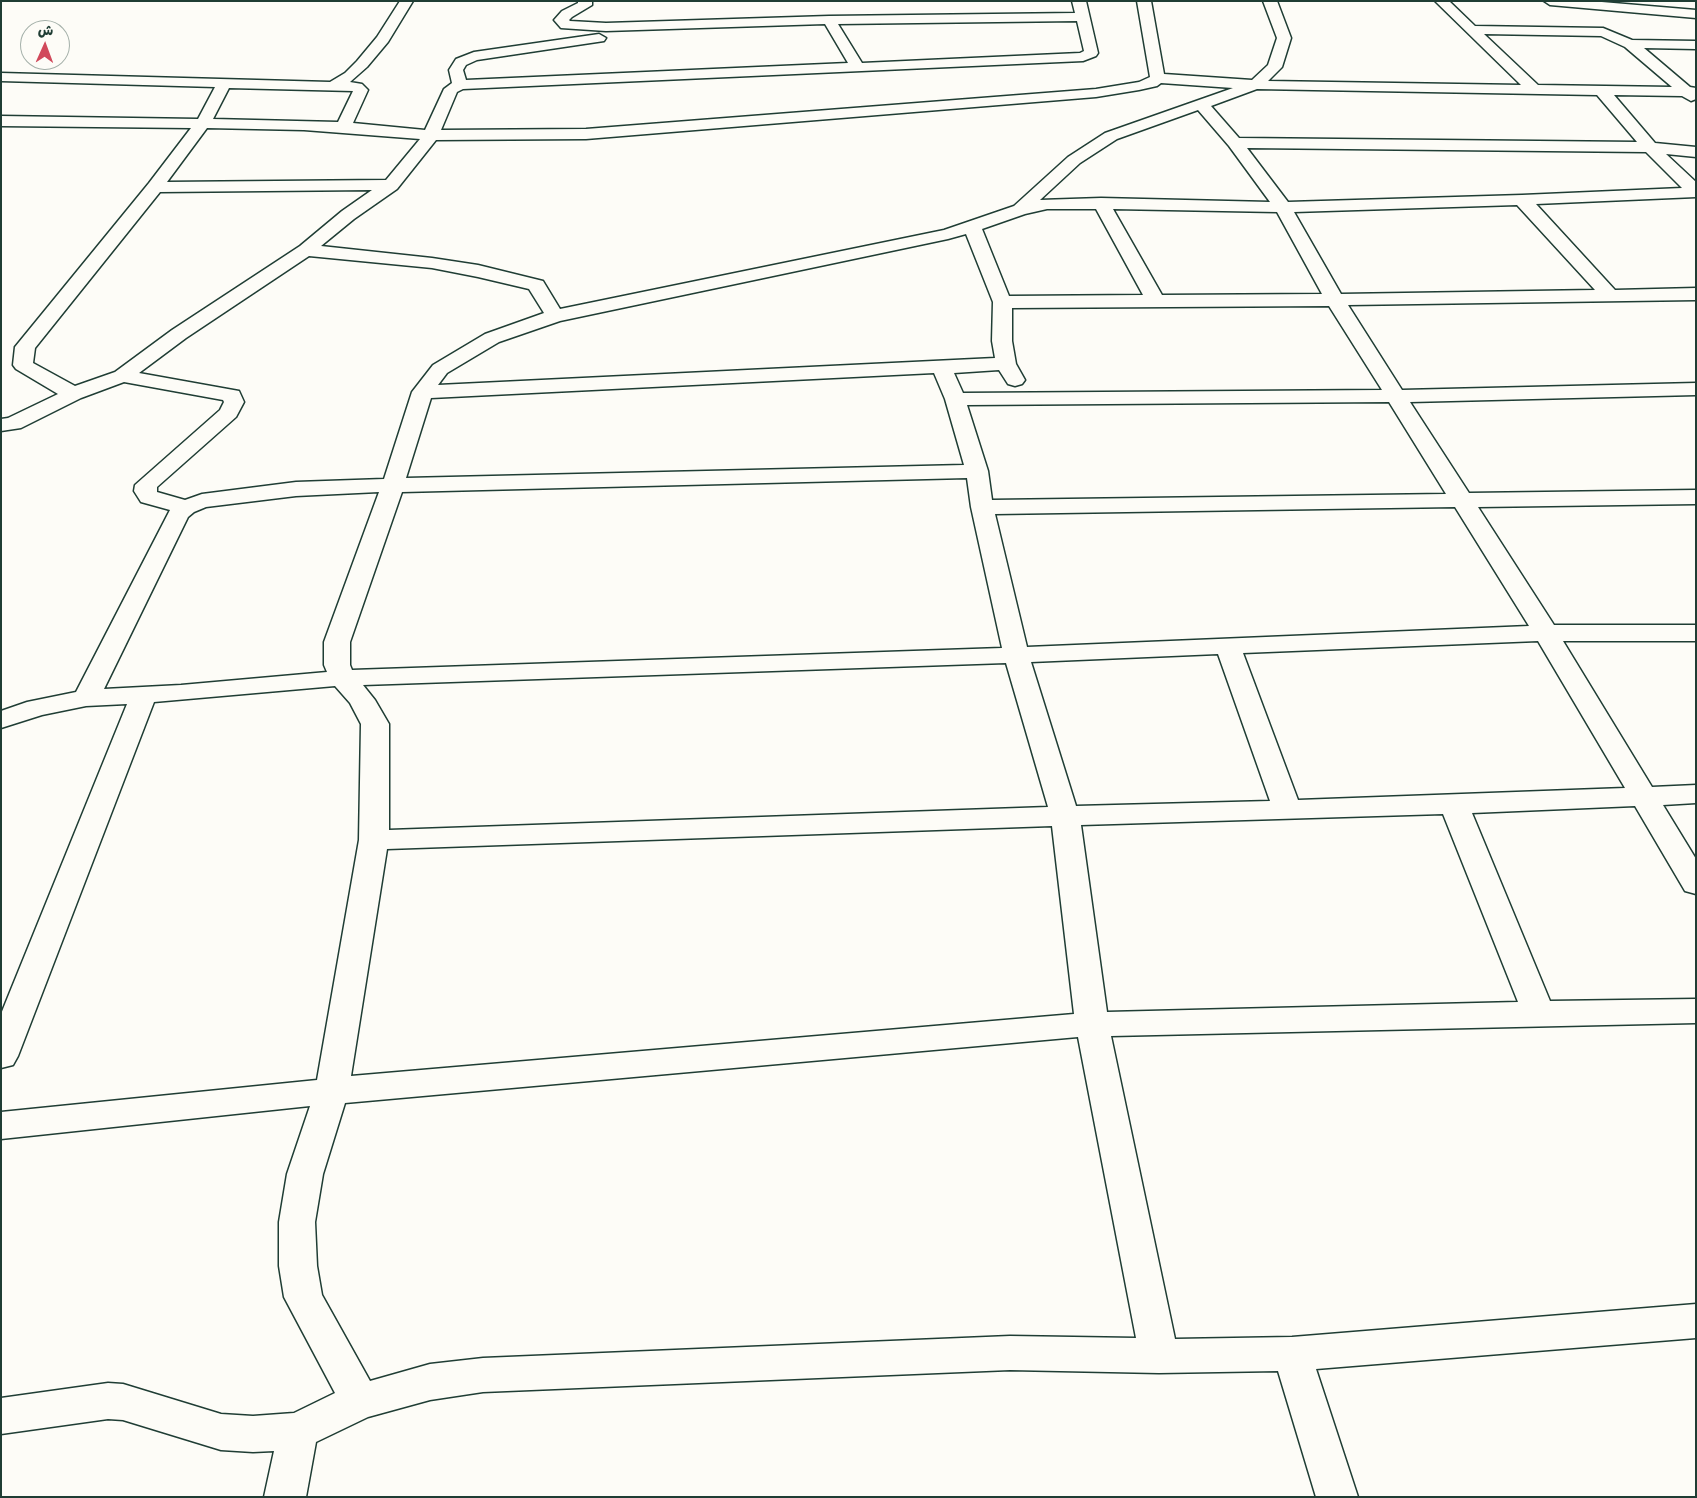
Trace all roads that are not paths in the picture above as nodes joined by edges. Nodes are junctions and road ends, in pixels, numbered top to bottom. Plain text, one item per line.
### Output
1 (407, 1) edge
2 (585, 1) edge
3 (1079, 1) edge
4 (1144, 1) edge
5 (1270, 1) edge
6 (1441, 1) edge
7 (1550, 1) edge
8 (1696, 14) edge
9 (1083, 17) junction
10 (829, 20) junction
11 (670, 25) junction
12 (1471, 30) junction
13 (1630, 44) junction
14 (1696, 45) edge
15 (858, 67) junction
16 (1, 77) edge
17 (1157, 78) junction
18 (225, 82) junction
19 (335, 85) junction
20 (460, 85) junction
21 (1255, 85) junction
22 (1534, 89) junction
23 (1601, 90) junction
24 (1692, 95) edge
25 (1202, 105) junction
26 (1, 121) edge
27 (204, 122) junction
28 (344, 128) junction
29 (431, 135) junction
30 (1236, 143) junction
31 (1650, 147) junction
32 (1696, 152) edge
33 (391, 185) junction
34 (155, 187) junction
35 (1696, 192) edge
36 (1522, 200) junction
37 (1101, 203) junction
38 (1283, 207) junction
39 (1020, 210) junction
40 (972, 226) junction
41 (306, 250) junction
42 (1609, 294) junction
43 (1696, 294) edge
44 (1335, 300) junction
45 (1156, 301) junction
46 (1002, 302) junction
47 (555, 316) junction
48 (1006, 364) junction
49 (942, 367) junction
50 (122, 376) junction
51 (1696, 389) edge
52 (422, 392) junction
53 (74, 394) junction
54 (1395, 396) junction
55 (955, 398) junction
56 (1025, 399) junction
57 (1, 426) edge
58 (977, 472) junction
59 (393, 485) junction
60 (1696, 498) edge
61 (1462, 501) junction
62 (186, 507) junction
63 (982, 507) junction
64 (1546, 633) junction
65 (1696, 633) edge
66 (1228, 646) junction
67 (1016, 655) junction
68 (342, 678) junction
69 (144, 695) junction
70 (86, 698) junction
71 (1, 720) edge
72 (1696, 794) edge
73 (1644, 795) junction
74 (1454, 805) junction
75 (1287, 809) junction
76 (1065, 816) junction
77 (374, 840) junction
78 (1696, 884) edge
79 (1696, 1011) edge
80 (1539, 1013) junction
81 (1092, 1024) junction
82 (1, 1056) edge
83 (332, 1091) junction
84 (1, 1126) edge
85 (1696, 1321) edge
86 (1292, 1354) junction
87 (1159, 1356) junction
88 (360, 1401) junction
89 (1, 1416) edge
90 (298, 1431) junction
91 (284, 1497) edge
92 (1336, 1497) edge

1 - 19 street
2 - 11 street
3 - 9 street
4 - 17 street
5 - 21 street
6 - 12 street
7 - 8 street
9 - 10 street
9 - 15 street
10 - 11 street
10 - 15 street
11 - 20 street
12 - 13 street
12 - 22 street
13 - 14 street
13 - 24 street
15 - 20 street
16 - 18 street
17 - 21 street
17 - 29 street
18 - 19 street
18 - 27 street
19 - 28 street
20 - 29 street
21 - 22 street
21 - 25 street
22 - 23 street
23 - 24 street
23 - 31 street
25 - 30 street
25 - 39 street
26 - 27 street
27 - 28 street
27 - 34 street
28 - 29 street
29 - 33 street
30 - 31 street
30 - 38 street
31 - 32 street
31 - 35 street
33 - 34 street
33 - 41 street
34 - 53 street
35 - 36 street
36 - 38 street
36 - 42 street
37 - 38 street
37 - 39 street
37 - 45 street
38 - 44 street
39 - 40 street
40 - 46 street
40 - 47 street
41 - 47 street
41 - 50 street
42 - 43 street
42 - 44 street
44 - 45 street
44 - 54 street
45 - 46 street
46 - 48 street
47 - 52 street
48 - 49 street
48 - 56 street
49 - 52 street
49 - 55 street
50 - 53 street
50 - 62 street
51 - 54 street
52 - 59 street
53 - 57 street
54 - 56 street
54 - 61 street
55 - 56 street
55 - 58 street
58 - 59 street
58 - 63 street
59 - 62 street
59 - 68 street
60 - 61 street
61 - 63 street
61 - 64 street
62 - 70 street
63 - 67 street
64 - 65 street
64 - 66 street
64 - 73 street
66 - 67 street
66 - 75 street
67 - 68 street
67 - 76 street
68 - 69 street
68 - 77 street
69 - 70 street
69 - 82 street
70 - 71 street
72 - 73 street
73 - 74 street
73 - 78 street
74 - 75 street
74 - 80 street
75 - 76 street
76 - 77 street
76 - 81 street
77 - 83 street
79 - 80 street
80 - 81 street
81 - 83 street
81 - 87 street
83 - 84 street
83 - 88 street
85 - 86 street
86 - 87 street
86 - 92 street
87 - 88 street
88 - 90 street
89 - 90 street
90 - 91 street

